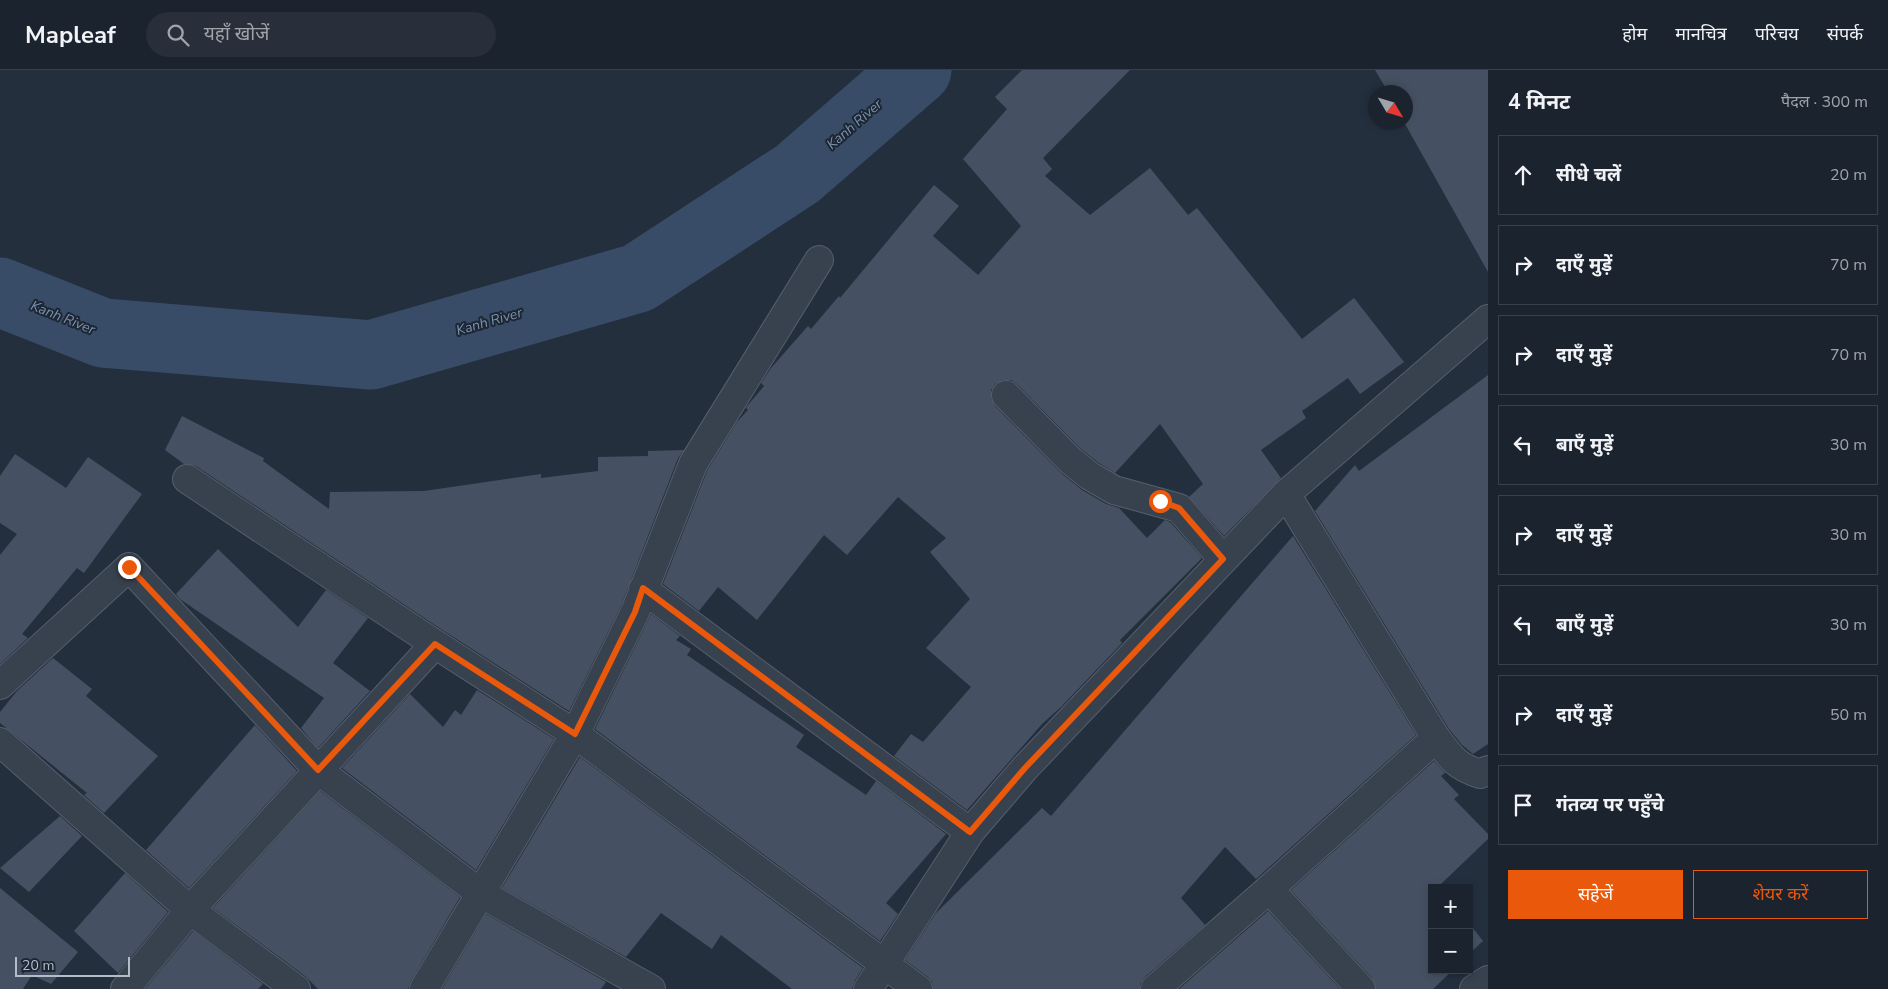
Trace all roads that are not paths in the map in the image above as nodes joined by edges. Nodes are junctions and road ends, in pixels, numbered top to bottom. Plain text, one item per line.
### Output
1 (819, 260) dead end
2 (1488, 319) edge
3 (1006, 395) dead end
4 (186, 479) dead end
5 (1286, 494) junction
6 (1223, 559) junction
7 (643, 588) junction
8 (435, 644) junction
9 (0, 685) edge
10 (575, 734) junction
11 (1436, 738) junction
12 (0, 742) edge
13 (318, 770) junction
14 (1488, 770) edge
15 (970, 832) junction
16 (1269, 889) junction
17 (480, 893) junction
18 (190, 910) junction
19 (884, 965) junction
20 (1488, 980) edge
21 (125, 989) edge
22 (296, 989) edge
23 (424, 989) edge
24 (651, 989) edge
25 (868, 989) edge
26 (918, 989) edge
27 (1155, 989) edge
28 (1361, 989) edge
29 (1474, 989) edge

1 - 7 street
2 - 5 street
3 - 6 street
4 - 8 street
5 - 6 street
5 - 11 street
6 - 15 street
7 - 10 street
7 - 15 street
8 - 10 street
8 - 13 street
9 - 13 street
10 - 17 street
10 - 19 street
11 - 14 street
11 - 16 street
12 - 18 street
13 - 17 street
13 - 18 street
15 - 19 street
16 - 27 street
16 - 28 street
17 - 23 street
17 - 24 street
18 - 21 street
18 - 22 street
19 - 25 street
19 - 26 street
20 - 29 street

